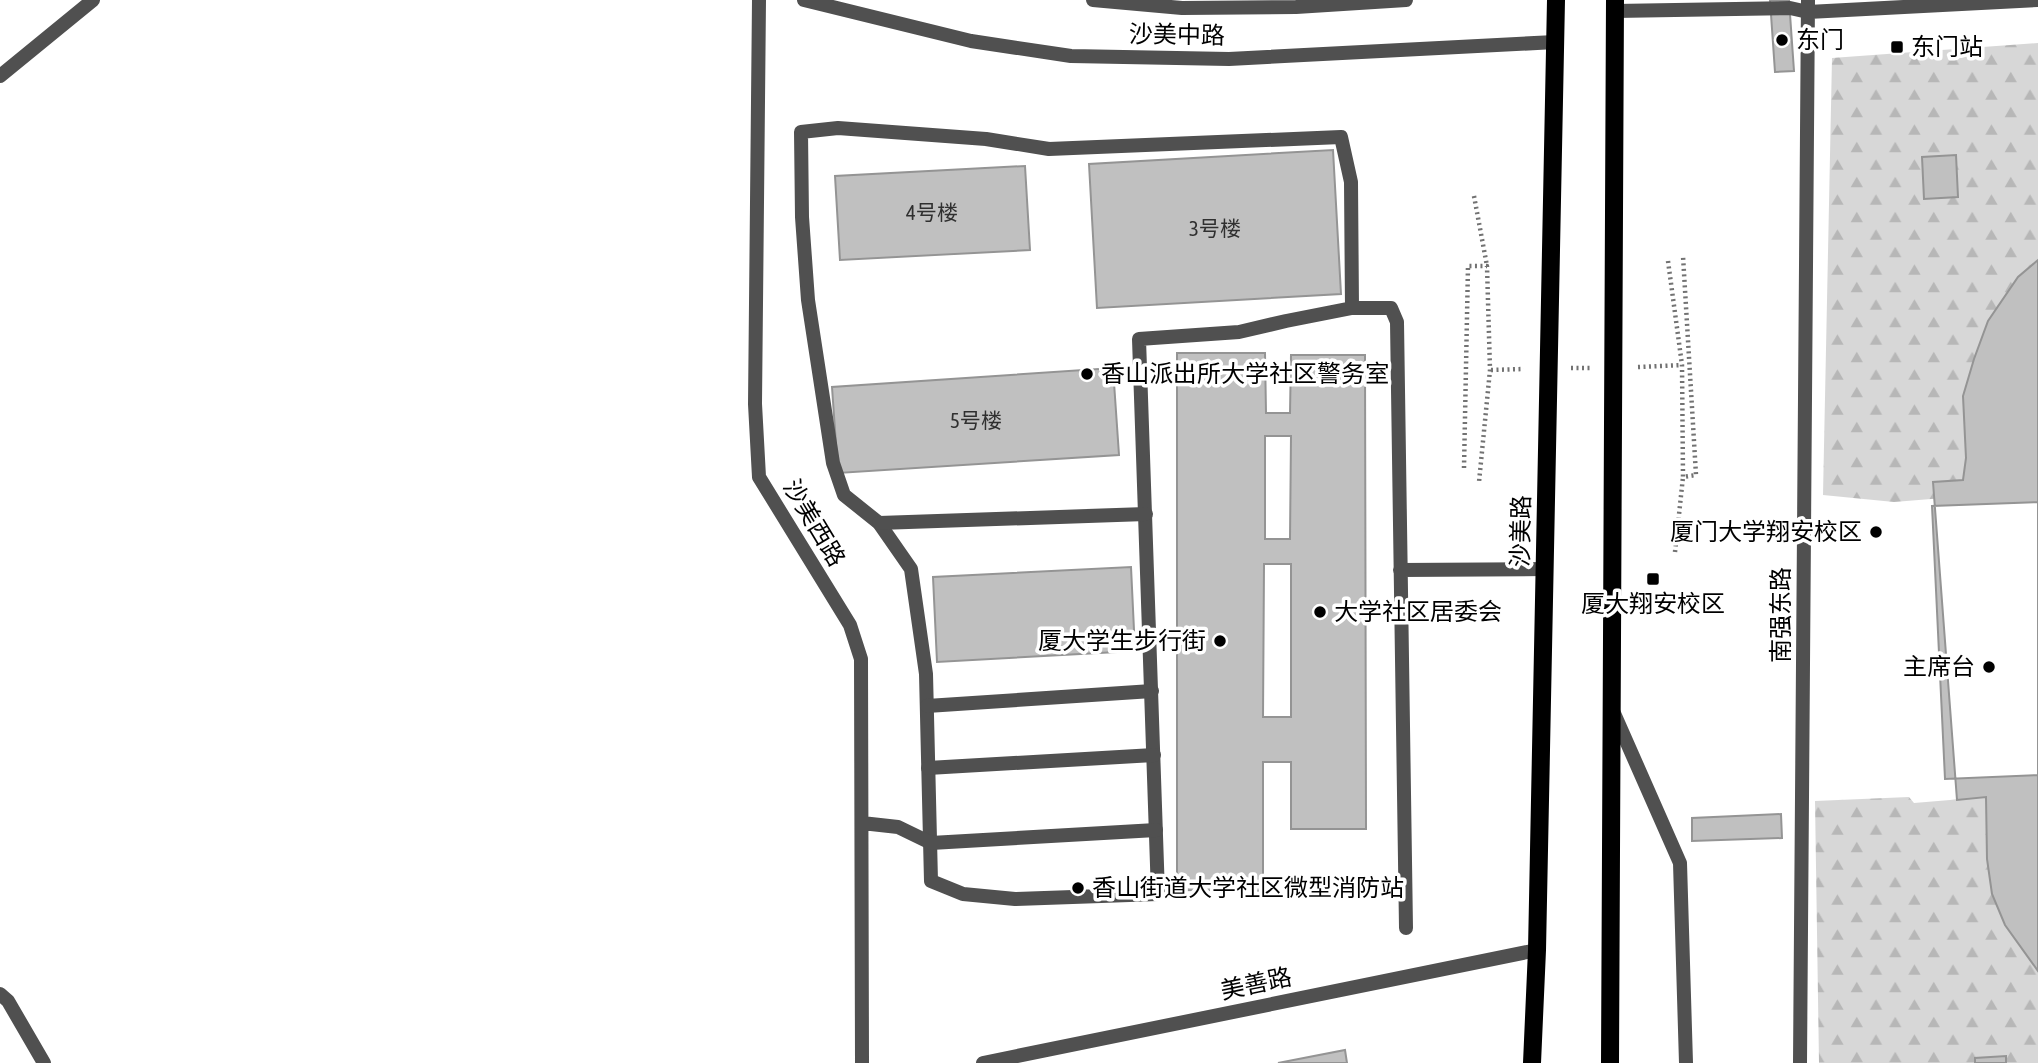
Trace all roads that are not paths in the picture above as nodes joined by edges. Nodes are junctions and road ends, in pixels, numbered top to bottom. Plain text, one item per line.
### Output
1 (93, 0) edge
2 (759, 0) edge
3 (804, 0) edge
4 (1093, 0) edge
5 (1406, 0) edge
6 (1556, 0) edge
7 (2037, 0) edge
8 (1615, 6) edge
9 (1808, 6) edge
10 (1555, 42) junction
11 (0, 76) edge
12 (1352, 308) junction
13 (1146, 514) junction
14 (878, 523) junction
15 (1545, 569) junction
16 (1401, 570) junction
17 (1152, 691) junction
18 (927, 706) junction
19 (1612, 710) junction
20 (1154, 755) junction
21 (929, 768) junction
22 (862, 823) junction
23 (1156, 830) junction
24 (930, 844) junction
25 (1406, 928) dead end
26 (1537, 950) junction
27 (0, 993) edge
28 (44, 1063) edge
29 (862, 1063) edge
30 (983, 1063) edge
31 (1532, 1063) edge
32 (1610, 1063) edge
33 (1686, 1063) edge
34 (1800, 1063) edge

1 - 11 street
2 - 22 street, 沙美西路
3 - 10 street, 沙美中路
4 - 5 street, 沙美中路
6 - 10 main road, 沙美路
7 - 9 street
8 - 9 street
8 - 19 main road
9 - 34 street, 南强东路
10 - 15 main road, 沙美路
12 - 13 street
12 - 14 street
12 - 16 street
13 - 14 street
13 - 17 street
14 - 18 street
15 - 16 street
15 - 26 main road, 沙美路
16 - 25 street
17 - 18 street
17 - 20 street
18 - 21 street
19 - 32 main road
19 - 33 street
20 - 21 street
20 - 23 street
21 - 24 street
22 - 24 street
22 - 29 street, 沙美西路
23 - 24 street
23 - 24 street
26 - 30 street, 美善路
26 - 31 main road, 沙美路
27 - 28 street

